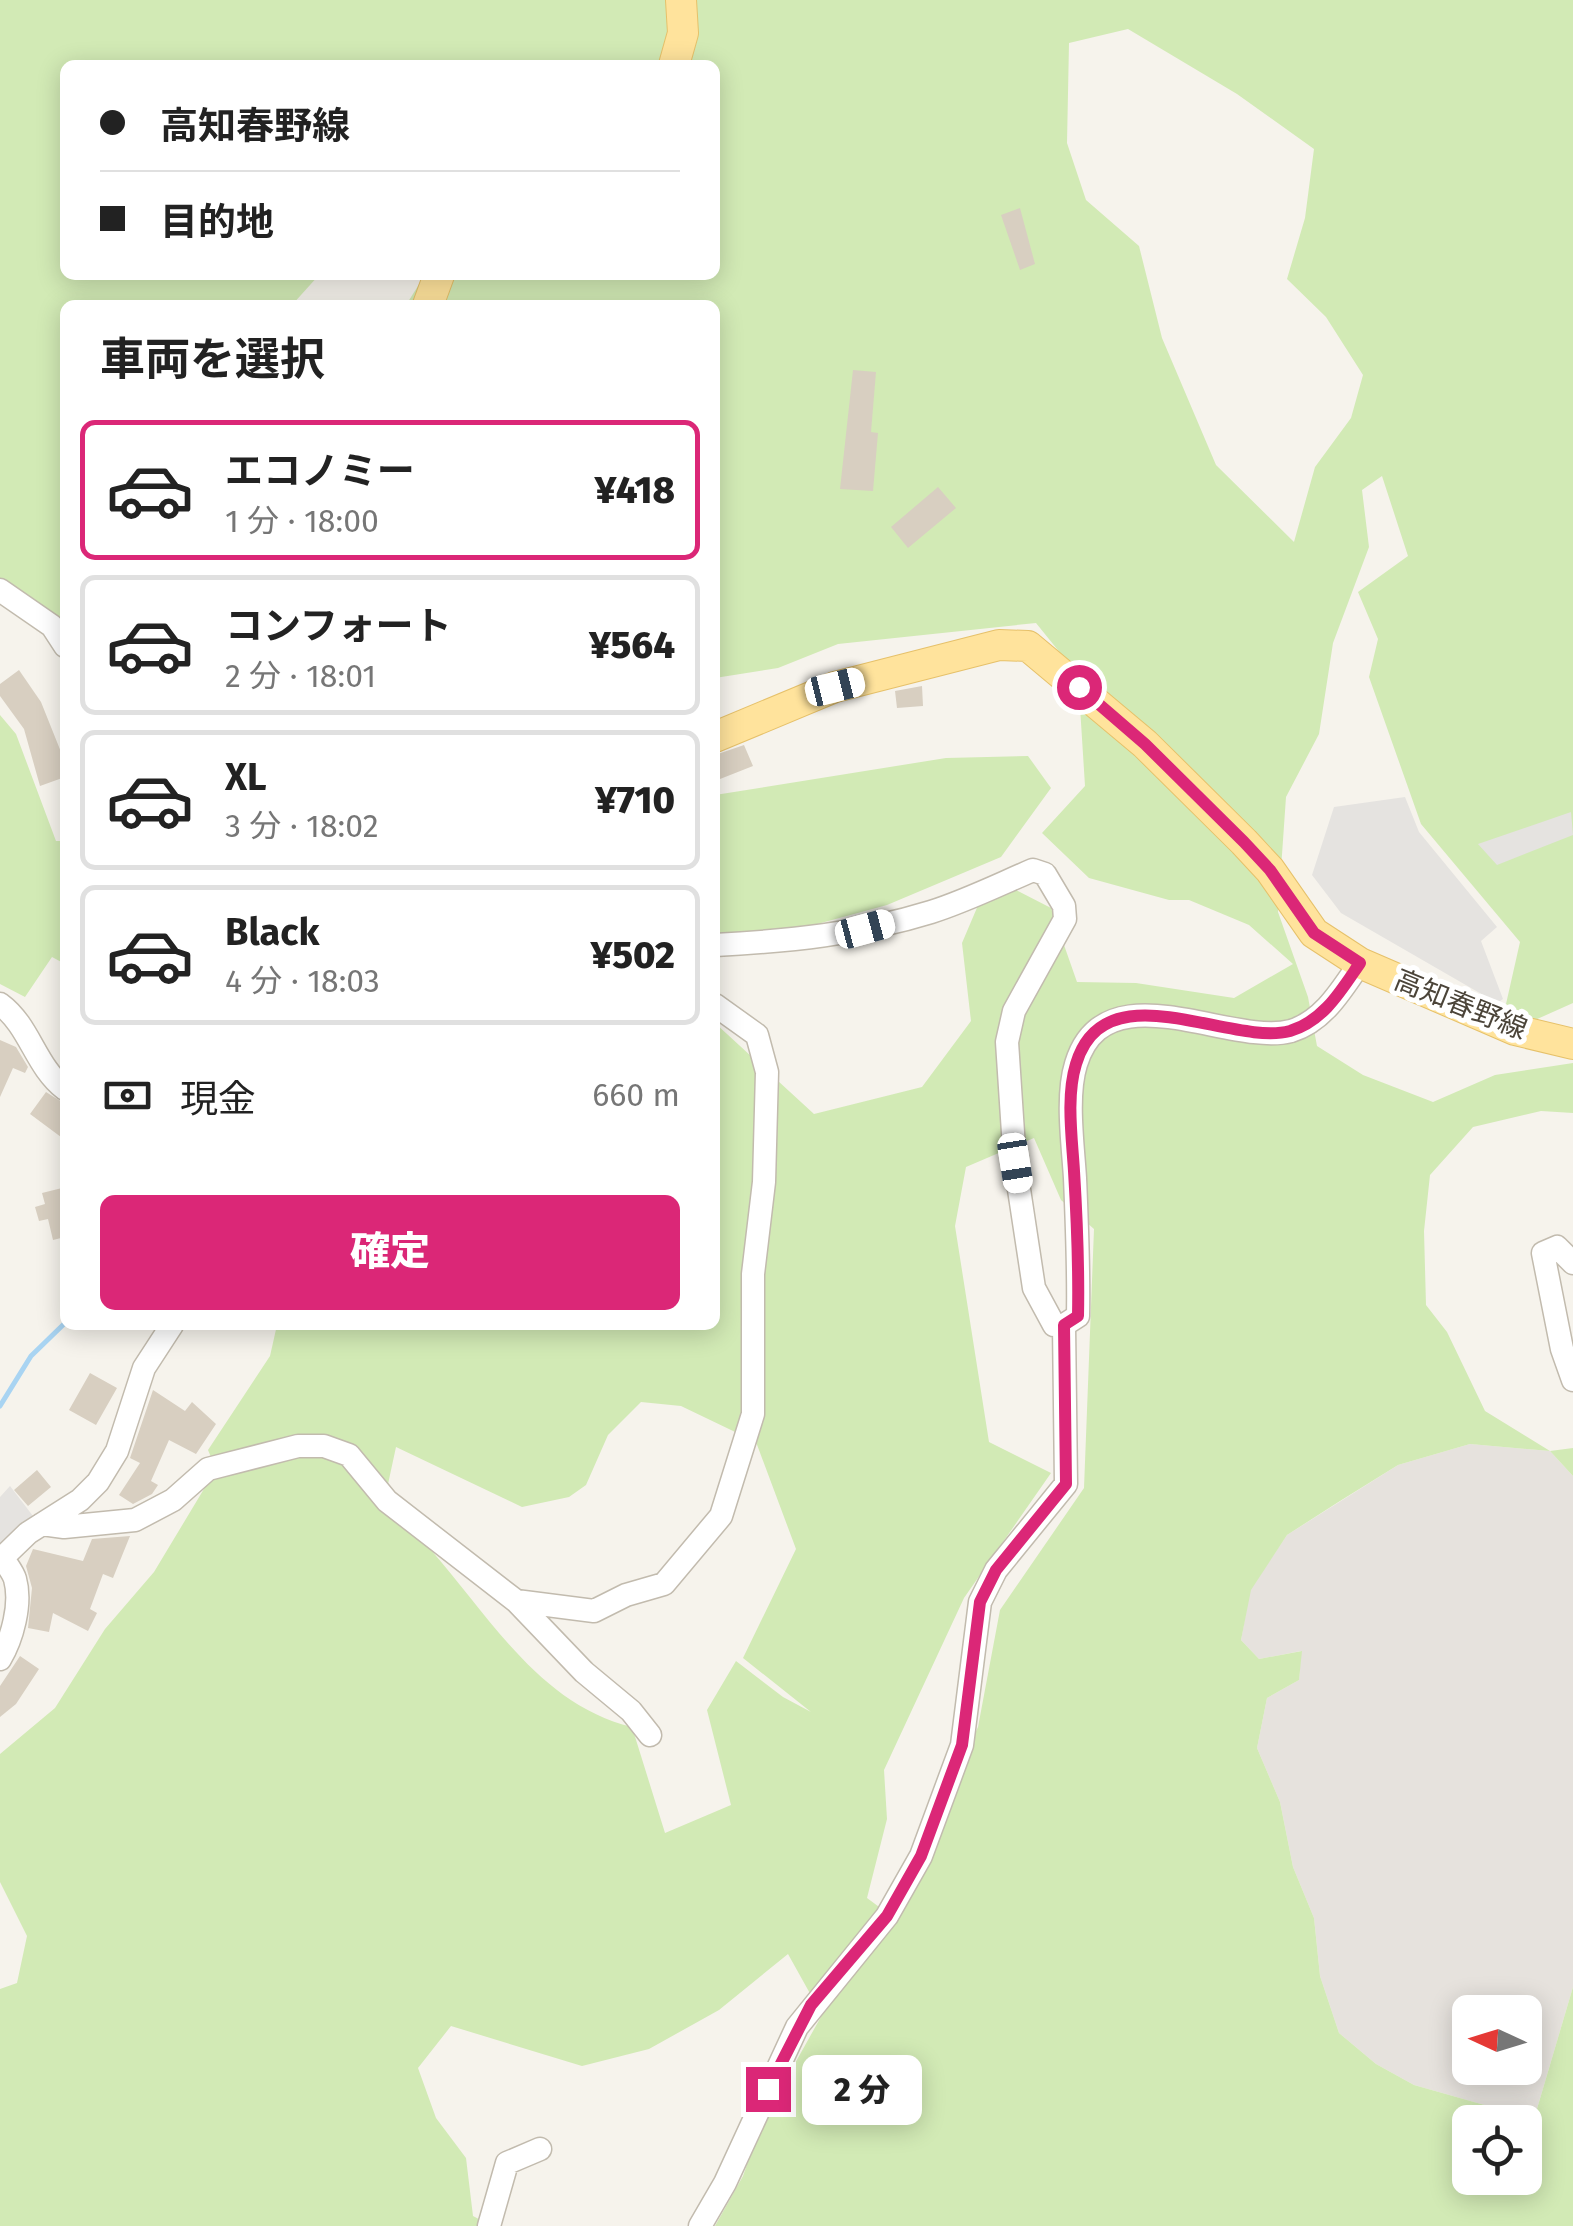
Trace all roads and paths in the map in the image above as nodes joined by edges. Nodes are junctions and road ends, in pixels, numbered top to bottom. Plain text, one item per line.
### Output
1 (681, 0) edge
2 (675, 60) edge
3 (0, 590) edge
4 (60, 638) edge
5 (720, 735) edge
6 (720, 944) edge
7 (1360, 963) junction
8 (0, 1004) edge
9 (720, 1009) edge
10 (1573, 1044) edge
11 (60, 1085) edge
12 (1573, 1263) edge
13 (1064, 1325) junction
14 (169, 1330) edge
15 (1573, 1380) edge
16 (42, 1524) junction
17 (1, 1559) edge
18 (516, 1601) junction
19 (0, 1659) edge
20 (650, 1735) dead end
21 (540, 2149) dead end
22 (488, 2226) edge
23 (700, 2226) edge

1 - 2 main road
3 - 4 street
5 - 7 main road, 高知春野線
6 - 13 street
7 - 10 main road, 高知春野線
7 - 13 street
8 - 11 street
9 - 18 street
12 - 15 street
13 - 23 street
14 - 16 street
16 - 17 street
16 - 18 street
17 - 19 street
18 - 20 street
21 - 22 street

